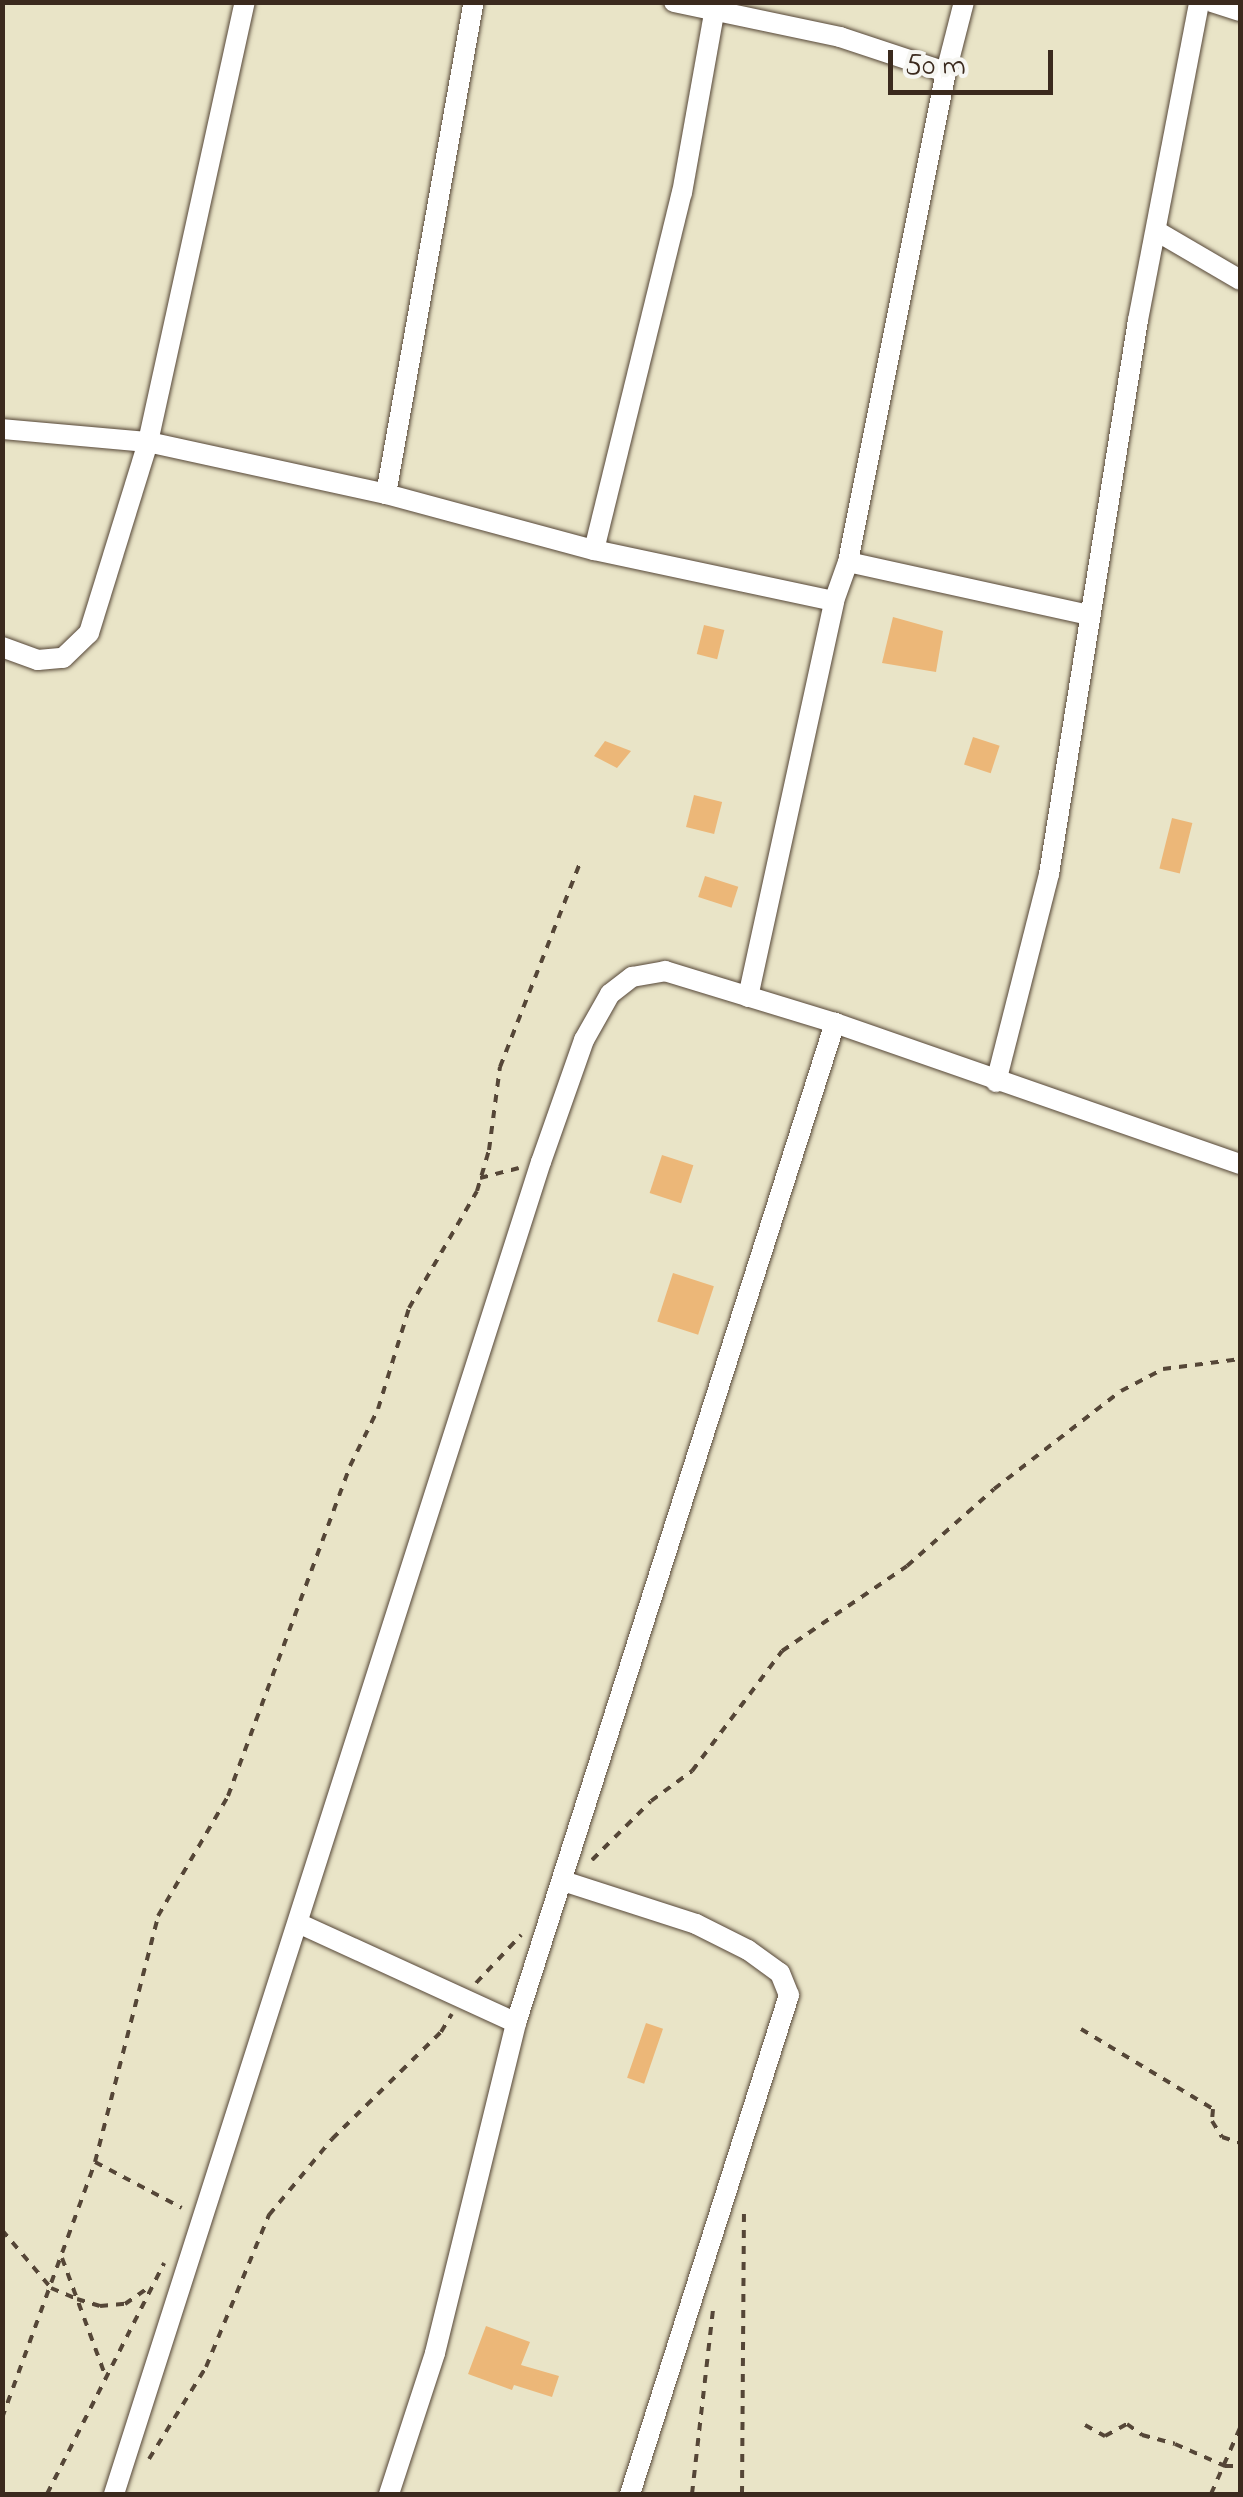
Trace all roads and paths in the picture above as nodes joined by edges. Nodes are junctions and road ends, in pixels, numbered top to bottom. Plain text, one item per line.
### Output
1 (245, 2) edge
2 (474, 2) edge
3 (674, 2) edge
4 (964, 2) edge
5 (1198, 2) edge
6 (1212, 2) edge
7 (715, 6) edge
8 (1240, 10) edge
9 (946, 72) junction
10 (1158, 232) junction
11 (1240, 280) edge
12 (2, 428) edge
13 (148, 442) junction
14 (386, 494) junction
15 (594, 550) junction
16 (848, 562) junction
17 (834, 601) junction
18 (1090, 615) junction
19 (2, 647) edge
20 (579, 865) dead end
21 (748, 998) junction
22 (834, 1023) junction
23 (996, 1082) junction
24 (1240, 1157) edge
25 (541, 1162) junction
26 (480, 1178) junction
27 (1240, 1359) edge
28 (907, 1566) dead end
29 (563, 1881) junction
30 (298, 1922) junction
31 (516, 2023) junction
32 (1081, 2028) dead end
33 (1240, 2143) edge
34 (96, 2162) junction
35 (744, 2198) dead end
36 (190, 2213) dead end
37 (2, 2230) edge
38 (168, 2256) dead end
39 (62, 2258) junction
40 (153, 2284) junction
41 (51, 2288) junction
42 (714, 2298) dead end
43 (77, 2299) junction
44 (105, 2376) junction
45 (2, 2418) edge
46 (1085, 2425) dead end
47 (1240, 2428) edge
48 (1225, 2466) junction
49 (1240, 2466) edge
50 (47, 2494) edge
51 (114, 2494) edge
52 (390, 2494) edge
53 (630, 2494) edge
54 (692, 2494) edge
55 (742, 2494) edge
56 (1211, 2494) edge

1 - 13 street
2 - 14 street
3 - 7 street
4 - 9 street
5 - 10 street
6 - 8 street
7 - 9 street
7 - 15 street
9 - 16 street
10 - 11 street
10 - 18 street
12 - 13 street
13 - 14 street
13 - 19 street
14 - 15 street
15 - 17 street
16 - 17 street
16 - 18 street
17 - 21 street
18 - 23 street
20 - 26 path
21 - 22 street
21 - 25 street
22 - 23 street
22 - 29 street
23 - 24 street
25 - 26 path
25 - 30 street
26 - 34 path
27 - 28 path
29 - 31 street
29 - 53 street
30 - 31 street
30 - 51 street
31 - 52 street
32 - 33 path
34 - 36 path
34 - 39 path
35 - 55 path
37 - 41 path
38 - 40 path
39 - 41 path
39 - 43 path
40 - 43 path
40 - 44 path
41 - 43 path
41 - 45 path
42 - 54 path
43 - 44 path
44 - 50 path
46 - 48 path
47 - 48 path
48 - 49 path
48 - 56 path

